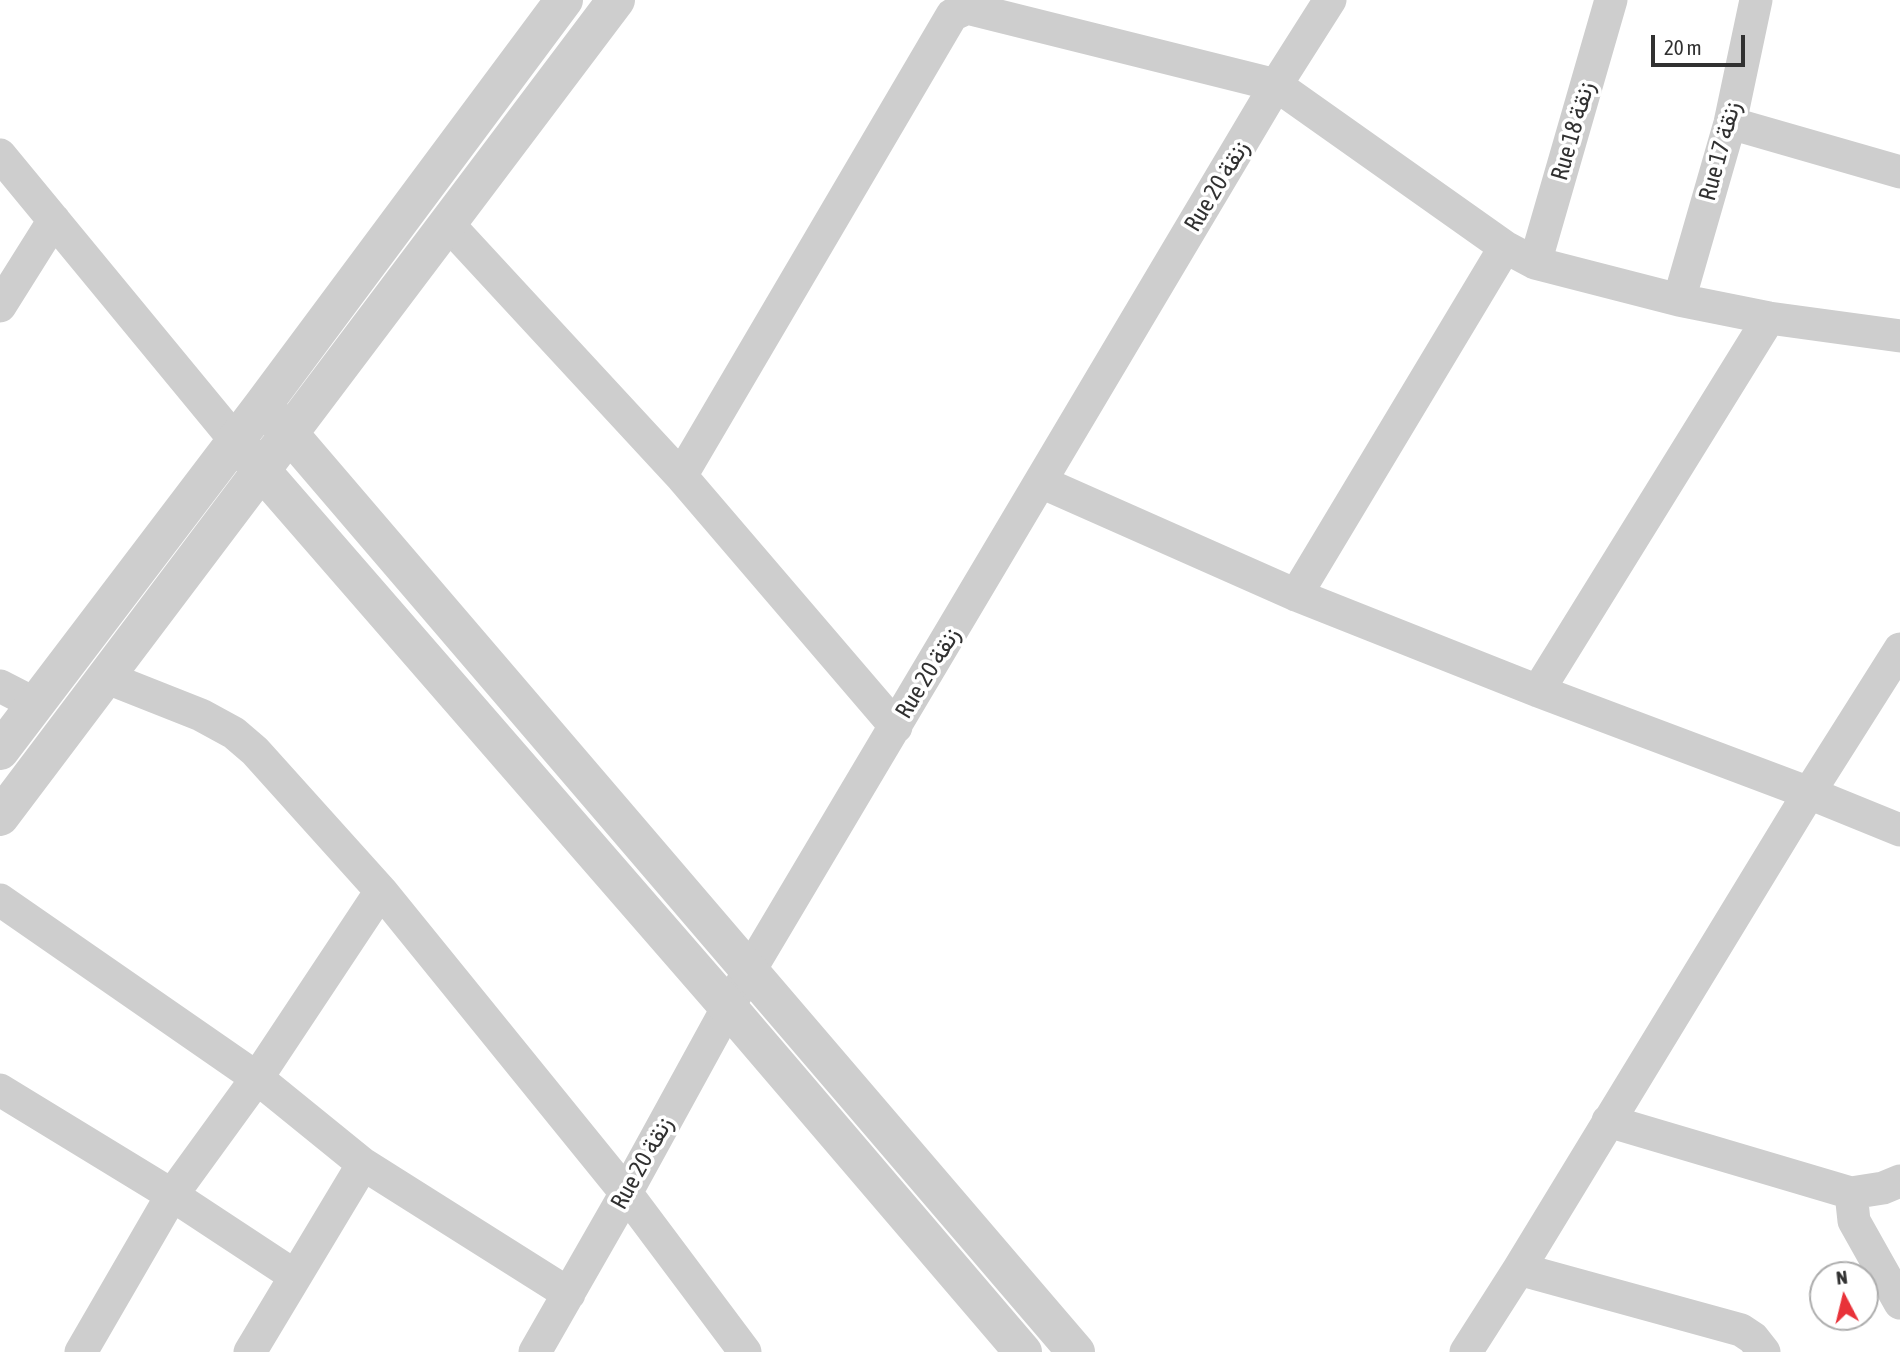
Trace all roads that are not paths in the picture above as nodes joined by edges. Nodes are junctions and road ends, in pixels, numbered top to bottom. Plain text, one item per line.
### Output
1 (564, 0) edge
2 (615, 0) edge
3 (1330, 0) edge
4 (1611, 0) edge
5 (1756, 0) edge
6 (1276, 85) junction
7 (1730, 123) junction
8 (0, 155) edge
9 (1900, 172) edge
10 (54, 220) junction
11 (447, 223) junction
12 (1505, 247) junction
13 (1535, 262) junction
14 (1679, 300) junction
15 (0, 306) edge
16 (1769, 318) junction
17 (1900, 336) edge
18 (262, 406) junction
19 (289, 433) junction
20 (235, 440) junction
21 (262, 469) junction
22 (681, 476) junction
23 (1041, 482) junction
24 (1296, 595) junction
25 (1900, 649) edge
26 (105, 677) junction
27 (0, 686) edge
28 (1538, 691) junction
29 (35, 704) junction
30 (896, 727) junction
31 (0, 751) edge
32 (1809, 793) junction
33 (0, 817) edge
34 (1900, 830) edge
35 (381, 891) junction
36 (0, 900) edge
37 (751, 971) junction
38 (728, 1007) junction
39 (257, 1079) junction
40 (0, 1090) edge
41 (1608, 1121) junction
42 (363, 1164) junction
43 (1900, 1181) edge
44 (626, 1193) junction
45 (1851, 1193) junction
46 (172, 1195) junction
47 (1519, 1269) junction
48 (295, 1276) junction
49 (569, 1294) junction
50 (1900, 1303) edge
51 (81, 1352) edge
52 (250, 1352) edge
53 (535, 1352) edge
54 (745, 1352) edge
55 (1023, 1352) edge
56 (1076, 1352) edge
57 (1466, 1352) edge
58 (1764, 1352) edge

1 - 18 street
2 - 11 street
3 - 6 street, Rue 20 زنقة
4 - 13 street, Rue 18 زنقة
5 - 7 street, Rue 17 زنقة
6 - 12 street
6 - 22 street
6 - 23 street, Rue 20 زنقة
7 - 9 street
7 - 14 street, Rue 17 زنقة
8 - 10 street
10 - 15 street
10 - 20 street
11 - 19 street
11 - 22 street
12 - 13 street
12 - 24 street
13 - 14 street
14 - 16 street
16 - 17 street
16 - 28 street
18 - 19 street
18 - 20 street
19 - 21 street
19 - 37 street
20 - 21 street
20 - 29 street
21 - 26 street
21 - 38 street
22 - 30 street
23 - 24 street
23 - 30 street, Rue 20 زنقة
24 - 28 street
25 - 32 street
26 - 33 street
26 - 35 street
27 - 29 street
28 - 32 street
29 - 31 street
30 - 37 street, Rue 20 زنقة
32 - 34 street
32 - 41 street
35 - 39 street
35 - 44 street
36 - 39 street
37 - 38 street, Rue 20 زنقة
37 - 56 street
38 - 44 street, Rue 20 زنقة
38 - 55 street
39 - 42 street
39 - 46 street
40 - 46 street
41 - 45 street
41 - 47 street
42 - 48 street
42 - 49 street
43 - 45 street
44 - 49 street, Rue 20 زنقة
44 - 54 street
45 - 50 street
46 - 48 street
46 - 51 street
47 - 57 street
47 - 58 street
48 - 52 street
49 - 53 street, Rue 20 زنقة

